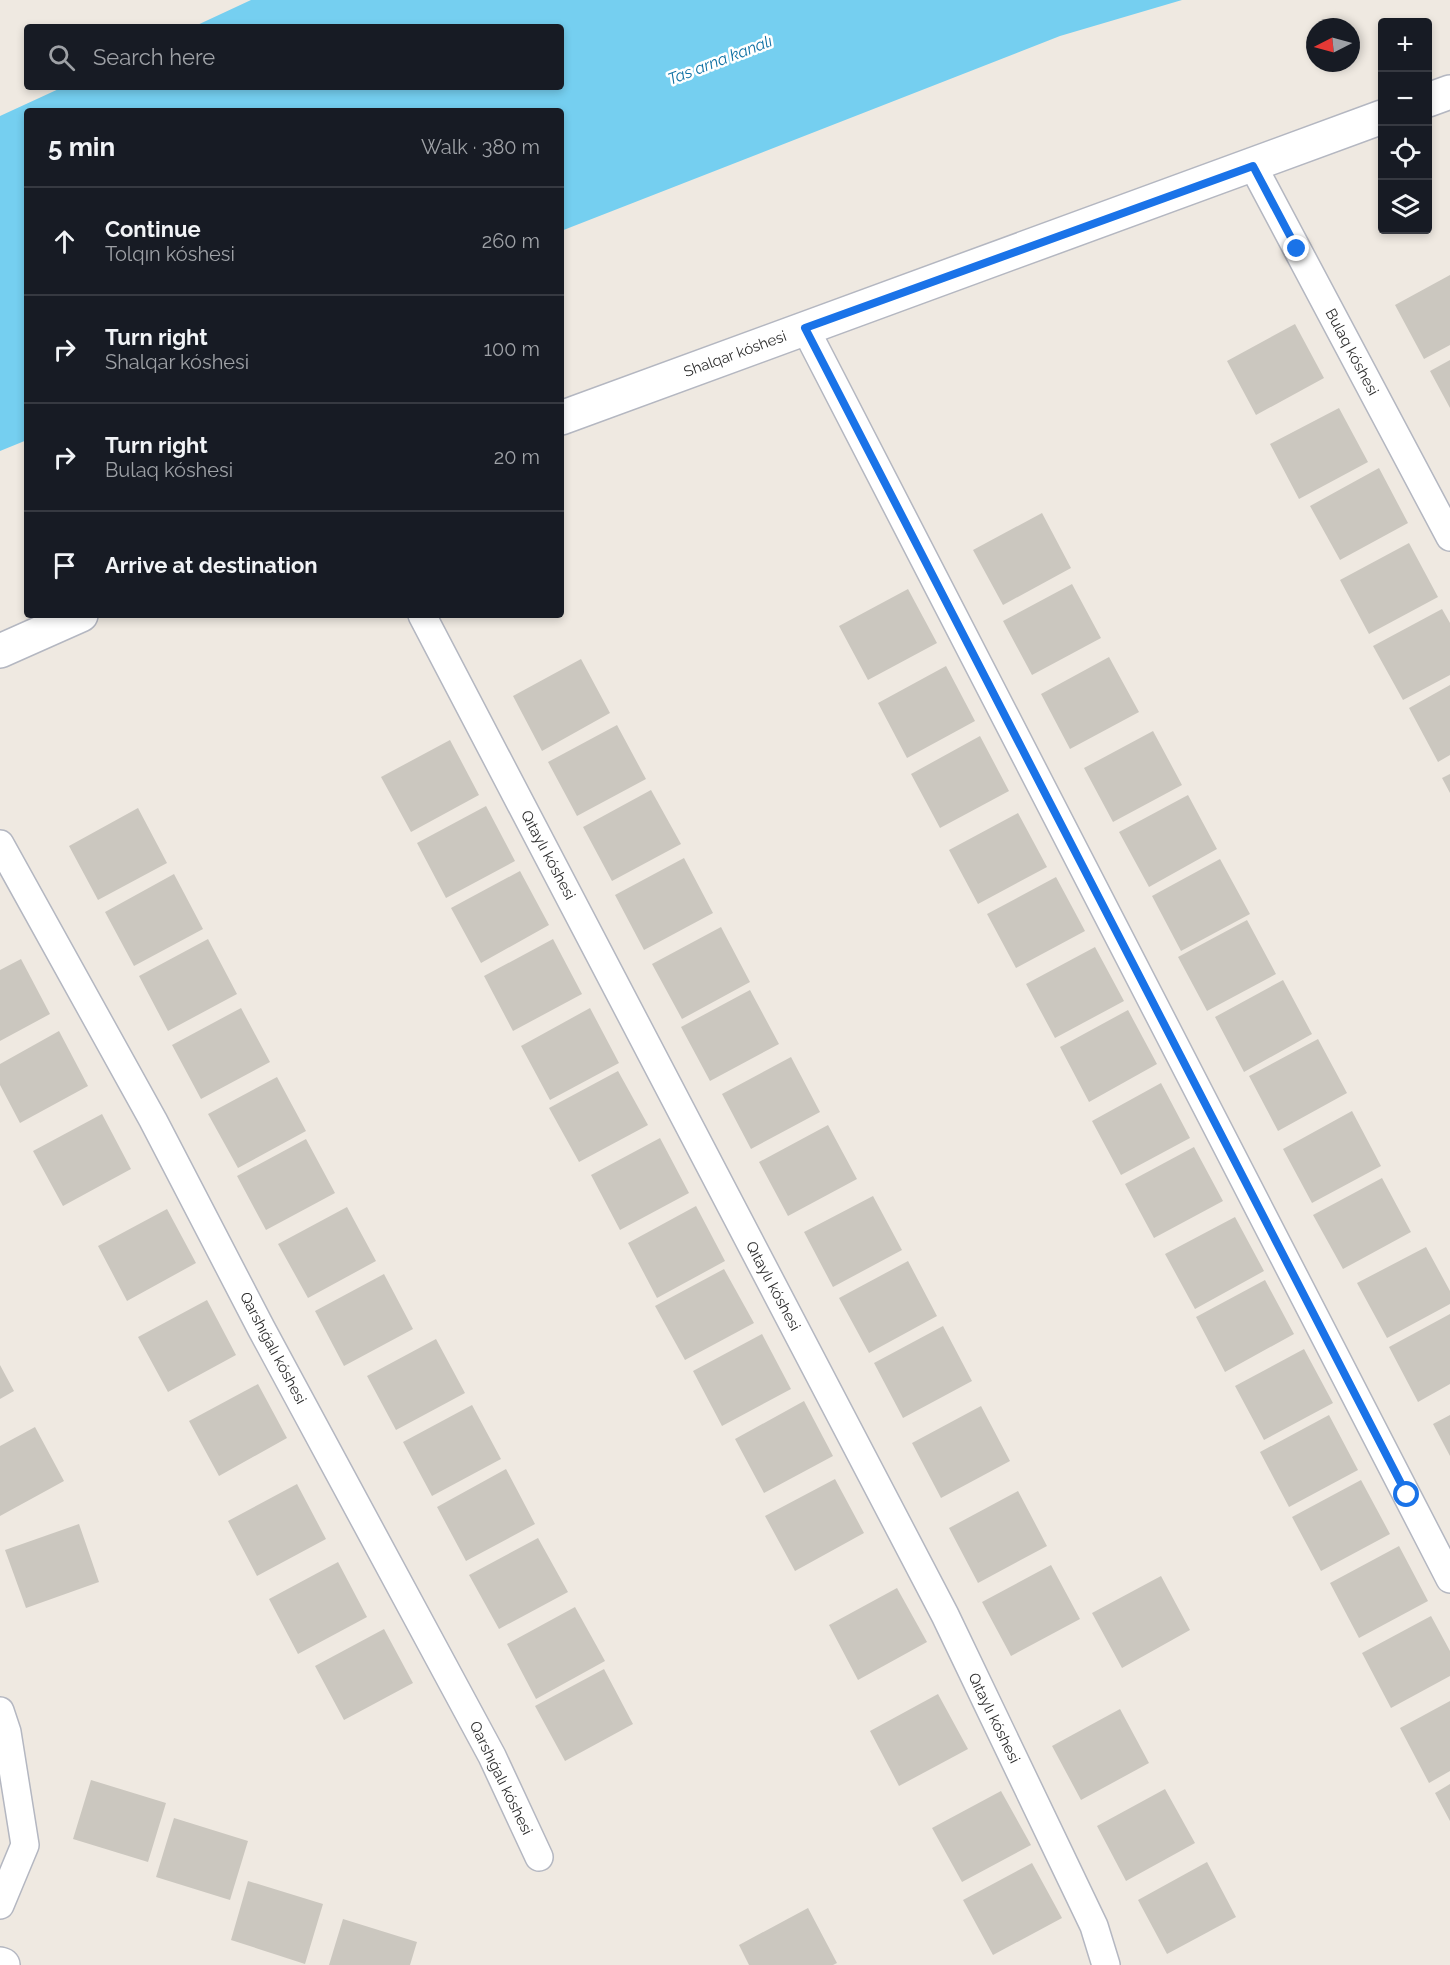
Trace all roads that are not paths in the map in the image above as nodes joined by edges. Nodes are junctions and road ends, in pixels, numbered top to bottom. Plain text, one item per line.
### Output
1 (1450, 92) edge
2 (1432, 99) edge
3 (1378, 119) edge
4 (1253, 166) junction
5 (805, 328) junction
6 (564, 417) edge
7 (1450, 537) edge
8 (74, 618) edge
9 (424, 618) edge
10 (0, 651) edge
11 (0, 844) edge
12 (1450, 1579) edge
13 (0, 1711) edge
14 (538, 1857) dead end
15 (0, 1905) edge
16 (1106, 1965) edge

1 - 2 street
3 - 4 street, Shalqar kóshesi
4 - 5 street, Shalqar kóshesi
4 - 7 street, Bulaq kóshesi
5 - 6 street, Shalqar kóshesi
5 - 12 street
8 - 10 street
9 - 16 street, Qıtaylı kóshesi
11 - 14 street, Qarshıǵalı kóshesi
13 - 15 street

